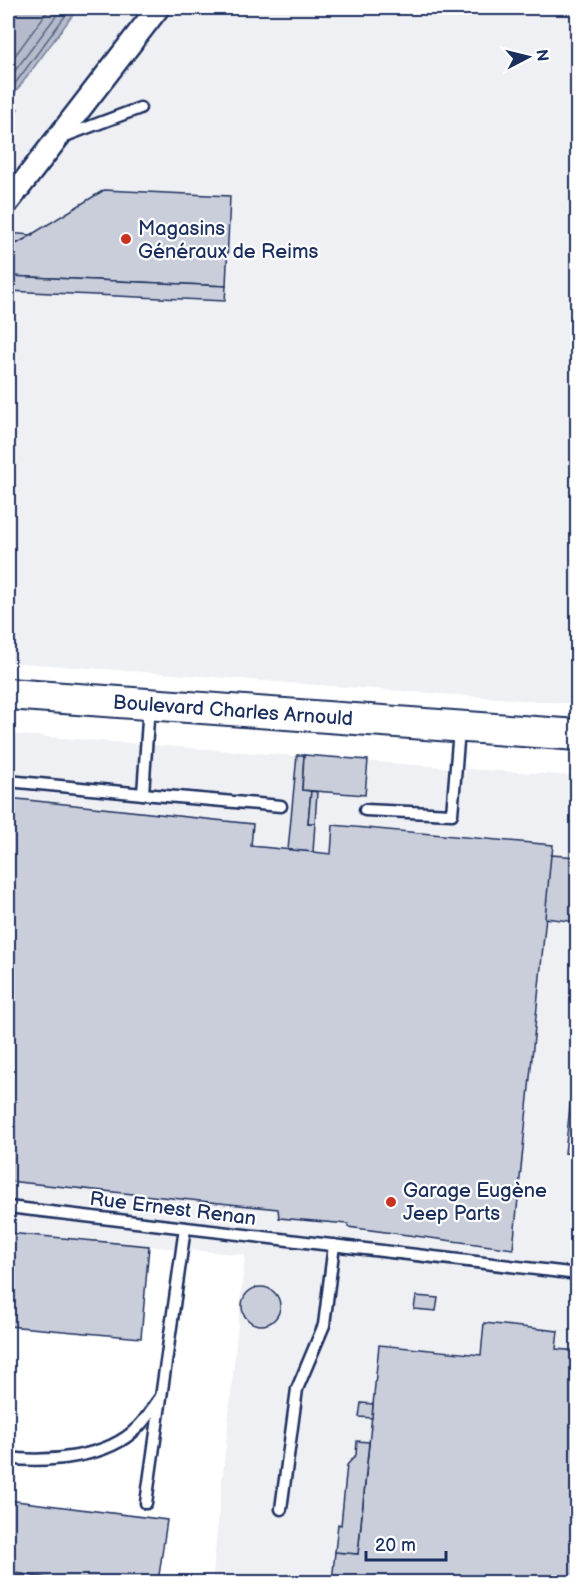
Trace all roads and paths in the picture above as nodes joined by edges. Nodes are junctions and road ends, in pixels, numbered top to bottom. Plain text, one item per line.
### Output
1 (158, 8) edge
2 (140, 108) dead end
3 (56, 139) junction
4 (8, 202) edge
5 (8, 694) edge
6 (149, 704) junction
7 (459, 726) junction
8 (578, 735) edge
9 (8, 781) edge
10 (143, 794) junction
11 (281, 806) dead end
12 (365, 810) dead end
13 (8, 1207) edge
14 (185, 1228) junction
15 (334, 1245) junction
16 (578, 1274) edge
17 (162, 1395) junction
18 (8, 1458) edge
19 (146, 1503) dead end
20 (281, 1509) dead end

1 - 3 street
2 - 3 lane
3 - 4 street
5 - 6 main road, Boulevard Charles Arnould
6 - 7 main road, Boulevard Charles Arnould
6 - 10 lane
7 - 8 main road, Boulevard Charles Arnould
7 - 12 lane
9 - 10 lane
10 - 11 lane
13 - 14 lane, Rue Ernest Renan
14 - 15 lane, Rue Ernest Renan
14 - 17 lane
15 - 16 lane, Rue Ernest Renan
15 - 20 lane
17 - 18 lane
17 - 19 lane

